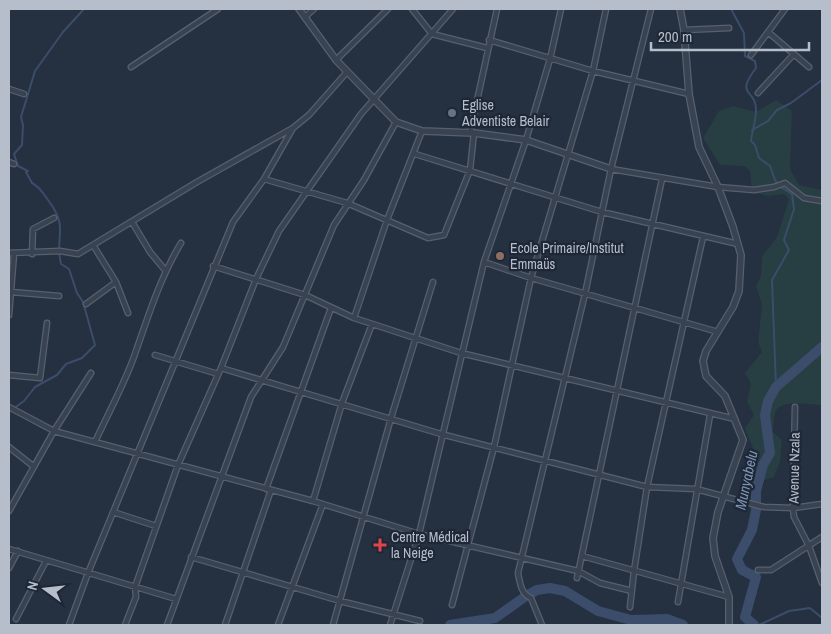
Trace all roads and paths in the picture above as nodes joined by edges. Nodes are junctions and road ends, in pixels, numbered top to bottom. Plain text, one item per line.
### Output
1 (218, 9) edge
2 (299, 9) edge
3 (314, 9) edge
4 (388, 9) edge
5 (412, 9) edge
6 (453, 9) edge
7 (497, 9) edge
8 (560, 9) edge
9 (606, 9) edge
10 (651, 9) edge
11 (680, 9) edge
12 (785, 9) edge
13 (305, 17) junction
14 (729, 28) dead end
15 (684, 30) junction
16 (768, 32) junction
17 (432, 34) junction
18 (489, 40) junction
19 (487, 48) junction
20 (794, 54) junction
21 (751, 55) dead end
22 (550, 59) junction
23 (336, 60) junction
24 (132, 67) dead end
25 (809, 67) dead end
26 (593, 71) junction
27 (348, 72) junction
28 (634, 81) junction
29 (9, 89) edge
30 (758, 93) dead end
31 (24, 94) dead end
32 (689, 94) junction
33 (373, 100) junction
34 (396, 122) junction
35 (293, 128) junction
36 (422, 131) junction
37 (472, 133) junction
38 (526, 140) junction
39 (415, 154) junction
40 (569, 154) junction
41 (611, 169) junction
42 (470, 170) junction
43 (264, 179) junction
44 (662, 179) junction
45 (510, 184) junction
46 (718, 187) junction
47 (307, 191) junction
48 (555, 198) junction
49 (822, 201) edge
50 (347, 203) junction
51 (602, 212) junction
52 (54, 218) dead end
53 (387, 220) junction
54 (132, 222) junction
55 (652, 223) junction
56 (703, 237) junction
57 (181, 243) dead end
58 (739, 244) junction
59 (93, 245) junction
60 (11, 254) edge
61 (32, 254) junction
62 (484, 262) junction
63 (213, 266) junction
64 (165, 270) junction
65 (531, 278) junction
66 (256, 279) junction
67 (116, 282) junction
68 (433, 282) dead end
69 (11, 292) junction
70 (585, 294) junction
71 (305, 295) junction
72 (59, 296) dead end
73 (86, 304) dead end
74 (331, 308) junction
75 (635, 308) junction
76 (128, 313) dead end
77 (9, 315) edge
78 (354, 318) junction
79 (684, 322) junction
80 (47, 323) dead end
81 (372, 324) junction
82 (718, 332) junction
83 (416, 339) junction
84 (461, 353) junction
85 (155, 355) dead end
86 (176, 361) junction
87 (512, 364) junction
88 (221, 368) junction
89 (90, 373) dead end
90 (218, 374) junction
91 (9, 375) edge
92 (565, 378) junction
93 (262, 379) junction
94 (301, 391) junction
95 (618, 391) junction
96 (342, 403) junction
97 (666, 404) junction
98 (9, 407) edge
99 (795, 407) dead end
100 (710, 415) junction
101 (392, 418) junction
102 (735, 419) junction
103 (54, 431) junction
104 (441, 434) junction
105 (95, 442) junction
106 (494, 447) junction
107 (9, 448) edge
108 (138, 454) junction
109 (547, 460) junction
110 (33, 466) junction
111 (178, 466) junction
112 (600, 474) junction
113 (222, 478) junction
114 (647, 487) junction
115 (268, 489) junction
116 (696, 489) junction
117 (723, 497) junction
118 (313, 502) junction
119 (323, 504) junction
120 (822, 504) edge
121 (793, 508) junction
122 (9, 510) edge
123 (113, 512) junction
124 (365, 516) junction
125 (156, 526) junction
126 (419, 534) junction
127 (822, 537) edge
128 (467, 546) junction
129 (809, 546) junction
130 (9, 549) edge
131 (18, 552) junction
132 (582, 556) junction
133 (191, 557) junction
134 (522, 559) junction
135 (46, 561) junction
136 (9, 568) edge
137 (758, 570) dead end
138 (578, 571) junction
139 (634, 571) junction
140 (244, 572) junction
141 (88, 573) junction
142 (576, 578) dead end
143 (681, 583) junction
144 (822, 583) edge
145 (135, 587) junction
146 (293, 587) junction
147 (632, 591) junction
148 (729, 597) junction
149 (176, 599) junction
150 (340, 601) junction
151 (678, 602) dead end
152 (452, 605) dead end
153 (630, 607) dead end
154 (392, 613) junction
155 (16, 619) dead end
156 (420, 621) dead end
157 (69, 625) edge
158 (125, 625) edge
159 (167, 625) edge
160 (225, 625) edge
161 (278, 625) edge
162 (334, 625) edge
163 (390, 625) edge
164 (542, 625) edge
165 (728, 625) edge

1 - 24 street
2 - 13 street
3 - 13 street
4 - 23 street
5 - 17 street
6 - 17 street
7 - 18 street
8 - 22 street
9 - 26 street
10 - 28 street
11 - 15 street
12 - 16 street
13 - 23 street
14 - 15 street
15 - 32 street
16 - 20 street
16 - 21 street
17 - 19 street
17 - 33 street
18 - 19 street
18 - 22 street
19 - 37 street
20 - 25 street
20 - 30 street
22 - 26 street
22 - 38 street
23 - 27 street
26 - 28 street
26 - 40 street
27 - 33 street
27 - 35 street
28 - 32 street
28 - 41 street
29 - 31 street
32 - 46 street
33 - 34 street
33 - 47 street
34 - 36 street
34 - 50 street
35 - 43 street
35 - 54 street
36 - 37 street
36 - 39 street
37 - 38 street
37 - 42 street
38 - 40 street
38 - 45 street
39 - 42 street
39 - 53 street
40 - 41 street
40 - 48 street
41 - 44 street
41 - 51 street
42 - 45 street
42 - 53 street
43 - 47 street
43 - 63 street
44 - 46 street
44 - 55 street
45 - 48 street
45 - 62 street
46 - 49 street
46 - 58 street
47 - 50 street
47 - 66 street
48 - 51 street
48 - 65 street
50 - 53 street
50 - 71 street
51 - 55 street
51 - 70 street
52 - 61 street
53 - 78 street
54 - 59 street
54 - 64 street
55 - 56 street
55 - 75 street
56 - 58 street
56 - 79 street
57 - 64 street
58 - 82 street
59 - 61 street
59 - 67 street
60 - 61 street
60 - 69 street
62 - 65 street
62 - 84 street
63 - 66 street
63 - 86 street
64 - 105 street
65 - 70 street
65 - 87 street
66 - 71 street
66 - 88 street
67 - 73 street
67 - 76 street
68 - 83 street
69 - 72 street
69 - 77 street
70 - 75 street
70 - 92 street
71 - 74 street
71 - 93 street
74 - 78 street
74 - 94 street
75 - 79 street
75 - 95 street
78 - 81 street
79 - 82 street
79 - 97 street
80 - 91 street
81 - 83 street
81 - 96 street
82 - 102 street
83 - 84 street
83 - 101 street
84 - 87 street
84 - 104 street
85 - 86 street
86 - 90 street
86 - 108 street
87 - 92 street
87 - 106 street
88 - 90 street
88 - 93 street
89 - 103 street
90 - 111 street
92 - 95 street
92 - 109 street
93 - 94 street
93 - 113 street
94 - 96 street
94 - 115 street
95 - 97 street
95 - 112 street
96 - 101 street
96 - 118 street
97 - 100 street
97 - 114 street
98 - 103 street
99 - 121 street, Avenue Nzala
100 - 102 street
100 - 116 street
101 - 104 street
101 - 124 street
102 - 117 street
103 - 105 street
103 - 110 street
104 - 106 street
104 - 126 street
105 - 108 street
106 - 109 street
106 - 128 street
107 - 110 street
108 - 111 street
108 - 123 street
109 - 112 street
109 - 134 street
110 - 122 street
111 - 113 street
111 - 125 street
112 - 114 street
112 - 132 street
113 - 115 street
113 - 133 street
114 - 116 street
114 - 139 street
115 - 118 street
115 - 140 street
116 - 117 street
116 - 143 street
117 - 121 street
117 - 148 street
118 - 119 street
119 - 124 street
119 - 146 street
120 - 121 street
121 - 129 street, Avenue Nzala
123 - 125 street
123 - 141 street
124 - 126 street
124 - 150 street
125 - 145 street
126 - 128 street
126 - 154 street
127 - 129 street
128 - 134 street
128 - 152 street
129 - 137 street
129 - 144 street, Avenue Nzala
130 - 131 street
131 - 135 street
131 - 136 street
132 - 138 street
132 - 139 street
133 - 140 street
133 - 149 street
134 - 138 street
134 - 164 street
135 - 141 street
135 - 155 street
138 - 142 street
138 - 147 street
139 - 143 street
139 - 147 street
140 - 146 street
140 - 160 street
141 - 145 street
141 - 157 street
143 - 148 street
143 - 151 street
145 - 149 street
145 - 158 street
146 - 150 street
146 - 161 street
147 - 153 street
148 - 165 street
149 - 159 street
150 - 154 street
150 - 162 street
154 - 156 street
154 - 163 street

